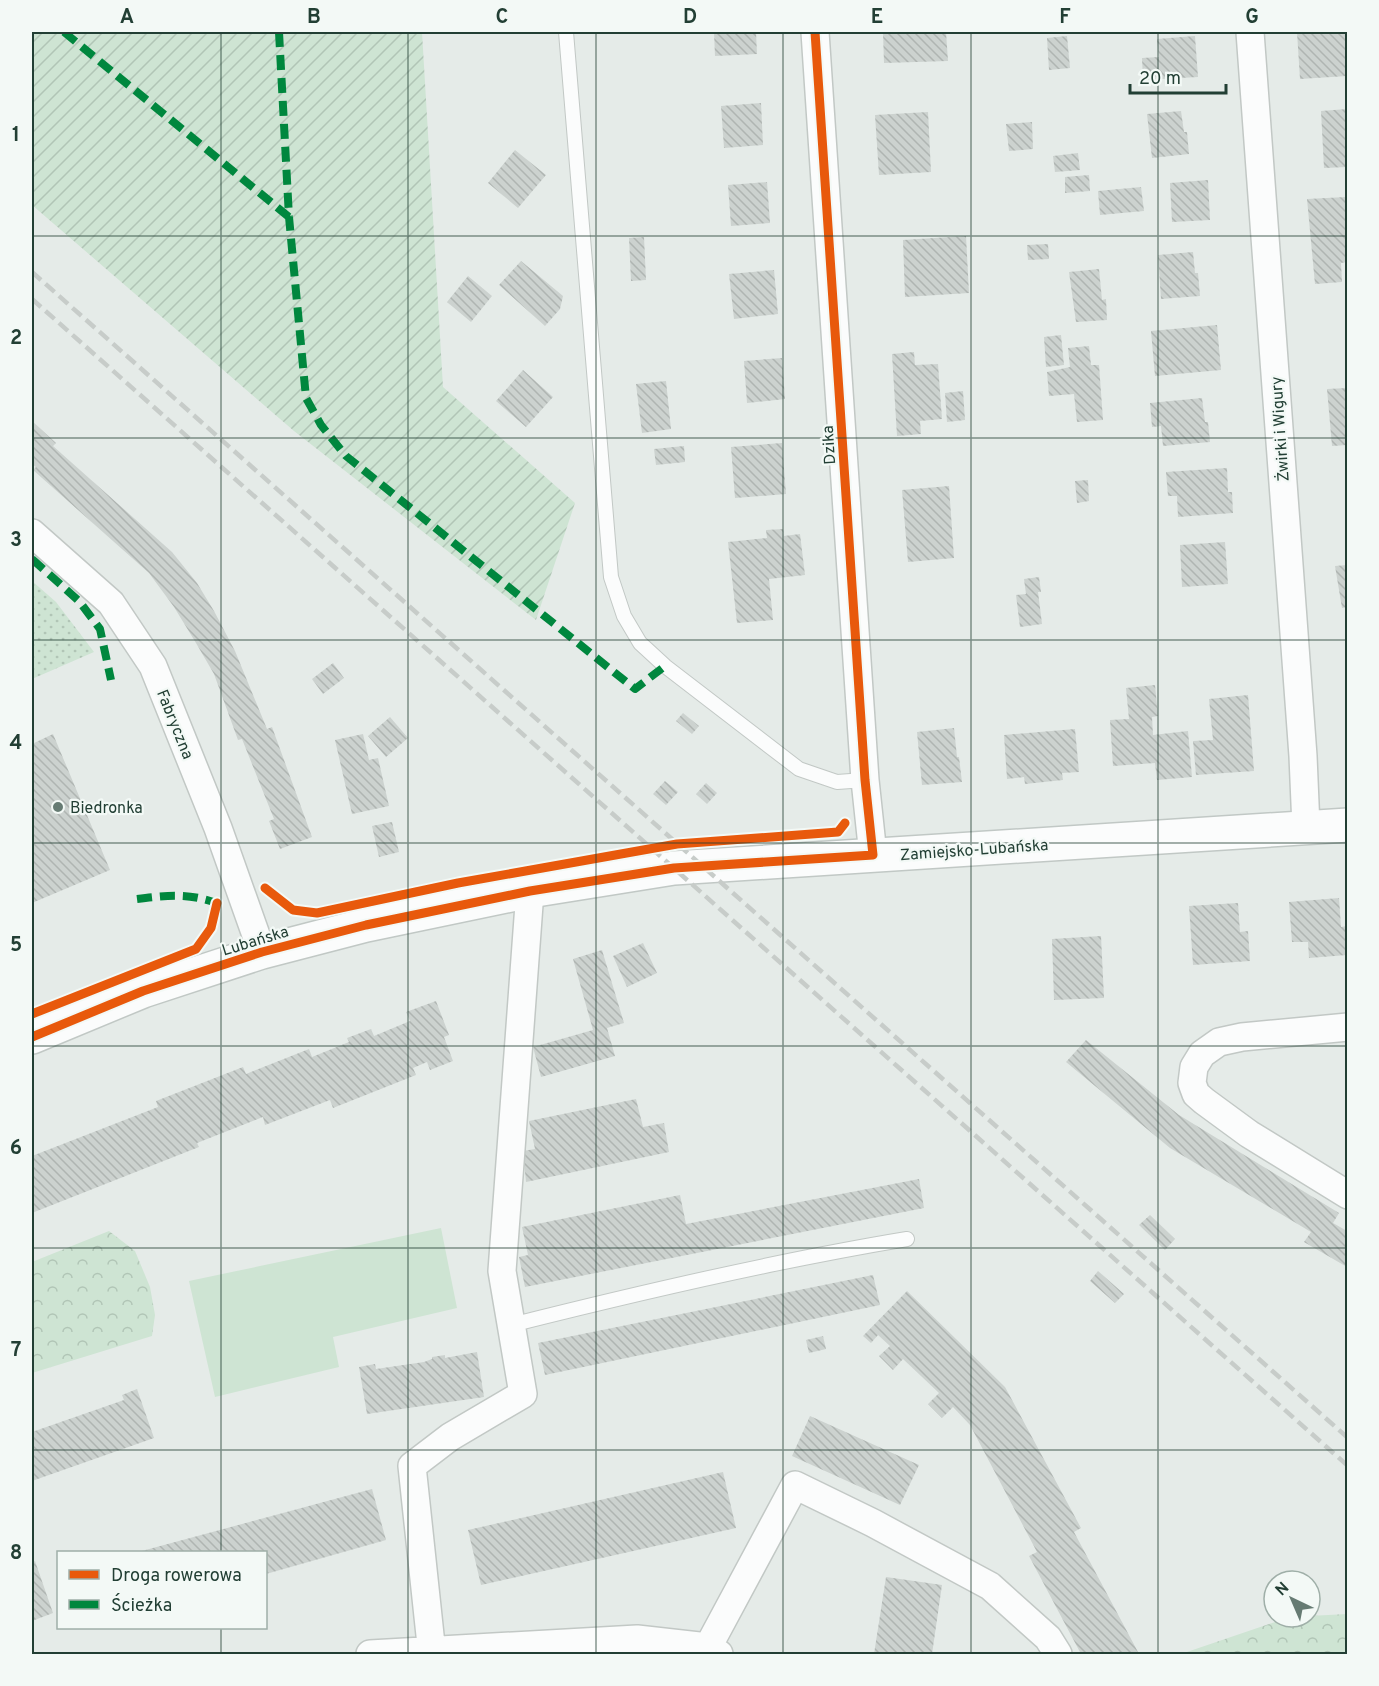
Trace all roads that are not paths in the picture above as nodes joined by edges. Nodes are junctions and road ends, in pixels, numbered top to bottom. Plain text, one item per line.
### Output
1 (566, 32) edge
2 (815, 32) edge
3 (1250, 32) edge
4 (32, 533) edge
5 (865, 780) junction
6 (1347, 825) edge
7 (1306, 827) junction
8 (873, 855) junction
9 (530, 891) junction
10 (262, 952) junction
11 (1347, 1027) edge
12 (32, 1037) edge
13 (1347, 1195) edge
14 (907, 1239) dead end
15 (511, 1325) junction
16 (713, 1651) edge
17 (431, 1652) edge
18 (370, 1654) edge
19 (1059, 1654) edge

1 - 5 lane
2 - 5 street, Dzika
3 - 7 street, Żwirki i Wigury
4 - 10 street, Fabryczna
5 - 8 street, Dzika
6 - 7 main road, Zamiejsko-Lubańska
7 - 8 main road, Zamiejsko-Lubańska
8 - 9 main road, Zamiejsko-Lubańska
9 - 10 main road, Lubańska
9 - 15 street
10 - 12 main road, Lubańska
11 - 13 street
14 - 15 lane
15 - 17 street
16 - 17 street
16 - 19 street
17 - 18 street

